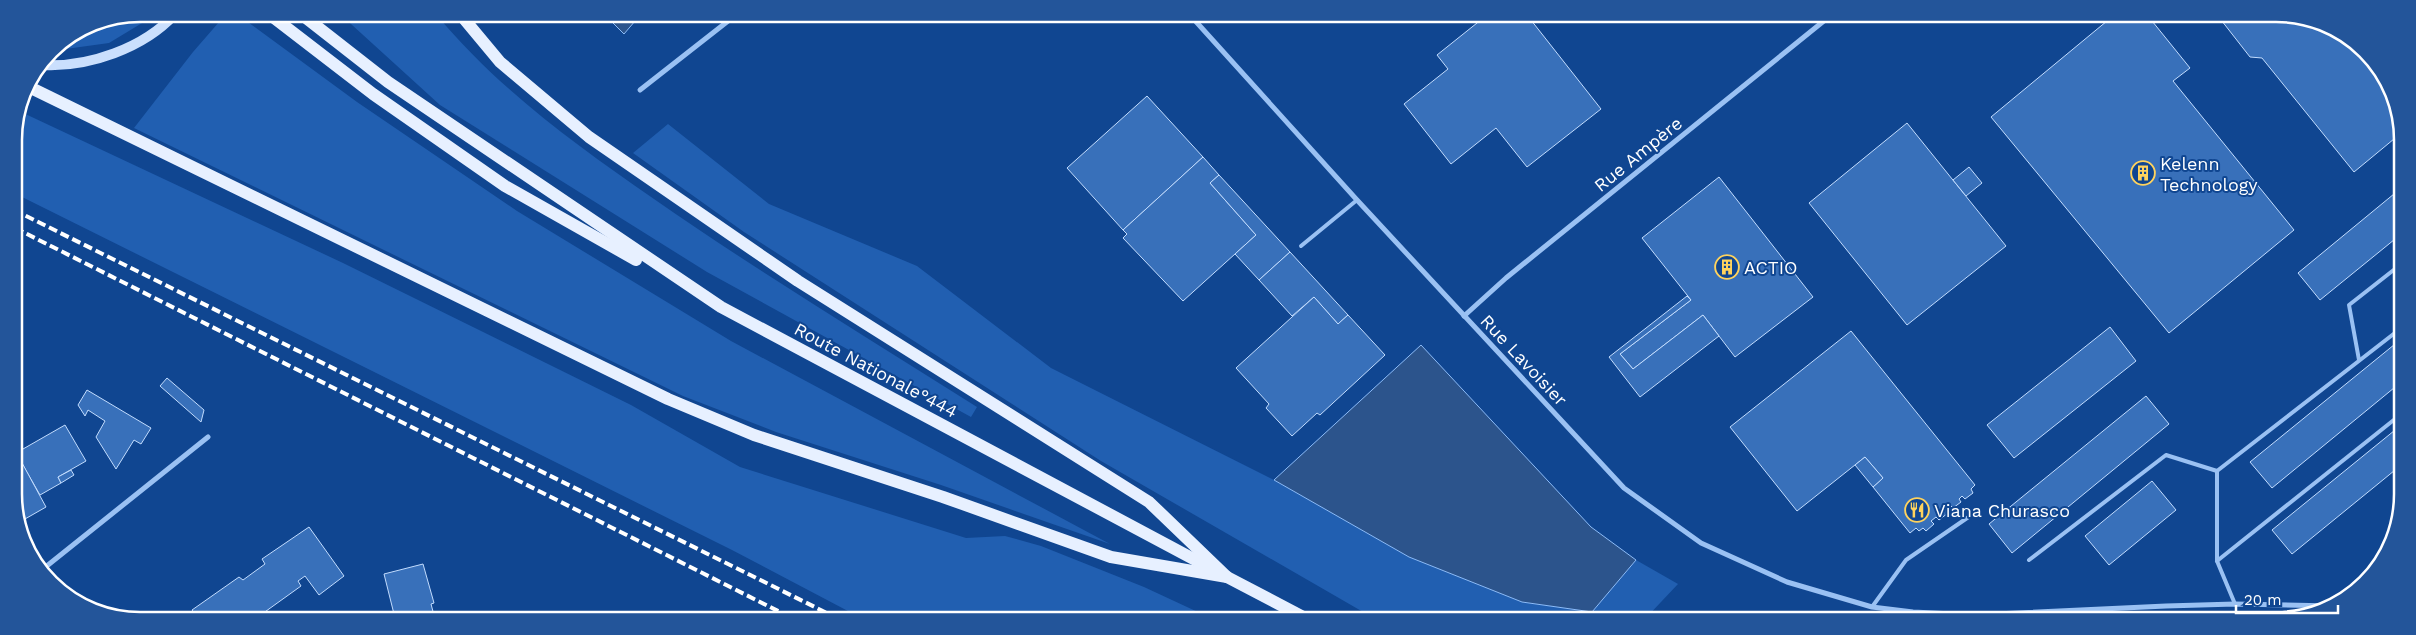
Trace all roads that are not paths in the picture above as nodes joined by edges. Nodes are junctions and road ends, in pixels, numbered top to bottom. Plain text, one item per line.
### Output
1 (168, 22) edge
2 (279, 22) edge
3 (311, 22) edge
4 (467, 22) edge
5 (727, 22) edge
6 (1196, 22) edge
7 (1823, 22) edge
8 (51, 64) edge
9 (34, 89) edge
10 (640, 90) dead end
11 (1357, 200) junction
12 (1301, 246) dead end
13 (2394, 270) edge
14 (721, 307) junction
15 (1464, 316) junction
16 (2394, 333) edge
17 (2359, 360) junction
18 (2394, 419) edge
19 (208, 436) dead end
20 (2217, 471) junction
21 (1970, 516) dead end
22 (2029, 560) dead end
23 (2217, 560) junction
24 (47, 566) edge
25 (1227, 577) junction
26 (2235, 604) junction
27 (2315, 606) edge
28 (1872, 607) junction
29 (1294, 612) edge
30 (1913, 612) edge
31 (2057, 612) edge

1 - 8 main road
2 - 14 main road
3 - 14 main road, Route Nationale°444
4 - 25 main road
5 - 10 street
6 - 11 street, Rue Lavoisier
7 - 15 street, Rue Ampère
9 - 25 main road
11 - 12 lane
11 - 15 street, Rue Lavoisier
13 - 17 lane
14 - 25 main road, Route Nationale°444
15 - 28 street, Rue Lavoisier
16 - 17 lane
17 - 20 lane
18 - 23 lane
19 - 24 street
20 - 22 lane
20 - 23 lane
21 - 28 lane
23 - 26 lane
25 - 29 main road, Route Nationale°444
26 - 27 street, Rue Lavoisier
26 - 31 street, Rue Lavoisier
28 - 30 street, Rue Lavoisier

